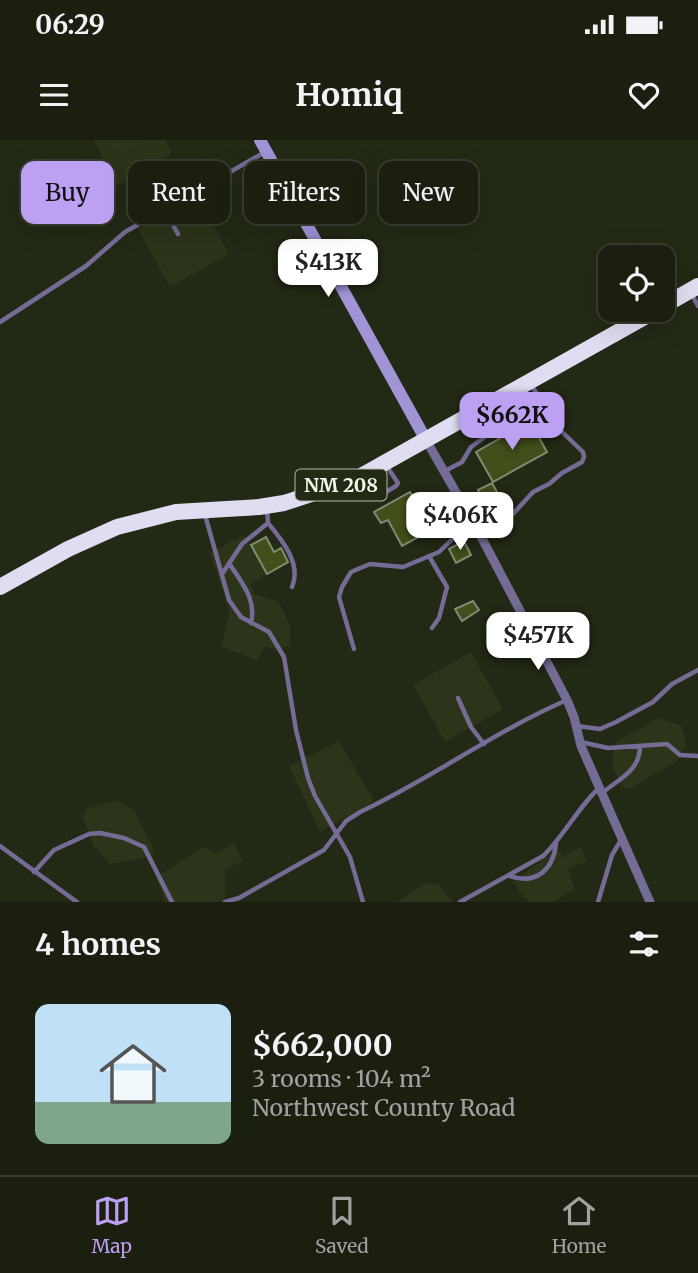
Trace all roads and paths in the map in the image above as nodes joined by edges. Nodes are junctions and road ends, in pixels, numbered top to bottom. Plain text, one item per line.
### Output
1 (263, 146) edge
2 (230, 167) edge
3 (139, 224) edge
4 (172, 224) edge
5 (178, 234) dead end
6 (694, 289) edge
7 (675, 299) edge
8 (698, 306) edge
9 (0, 322) edge
10 (636, 322) edge
11 (530, 382) junction
12 (539, 401) junction
13 (426, 440) junction
14 (386, 464) junction
15 (444, 471) junction
16 (361, 477) junction
17 (267, 506) junction
18 (203, 509) junction
19 (268, 523) junction
20 (474, 524) junction
21 (429, 556) junction
22 (229, 564) junction
23 (222, 575) junction
24 (0, 587) edge
25 (292, 587) dead end
26 (251, 623) junction
27 (432, 628) dead end
28 (354, 649) dead end
29 (698, 670) edge
30 (458, 698) dead end
31 (567, 699) junction
32 (577, 726) junction
33 (580, 742) junction
34 (485, 744) junction
35 (640, 746) junction
36 (698, 756) edge
37 (600, 791) junction
38 (337, 833) junction
39 (622, 839) junction
40 (556, 841) junction
41 (0, 846) edge
42 (34, 872) junction
43 (509, 876) junction
44 (77, 902) edge
45 (172, 902) edge
46 (225, 902) edge
47 (363, 902) edge
48 (460, 902) edge
49 (598, 902) edge
50 (650, 902) edge

1 - 2 lane
1 - 13 main road
3 - 9 lane
4 - 5 lane
6 - 7 highway
6 - 8 lane
10 - 11 highway, NM 208
11 - 12 lane
11 - 13 highway, NM 208
12 - 15 lane
12 - 20 lane
13 - 14 highway, NM 208
13 - 15 street
14 - 16 highway, NM 208
14 - 16 lane
15 - 20 street
16 - 17 highway, NM 208
17 - 18 highway, NM 208
17 - 19 lane
18 - 23 lane
18 - 24 highway, NM 208
19 - 22 lane
19 - 25 lane
20 - 21 lane
20 - 31 street
21 - 27 lane
21 - 28 lane
22 - 23 lane
22 - 26 lane
23 - 26 lane
26 - 38 lane
29 - 32 lane
30 - 34 lane
31 - 32 street
31 - 34 lane
32 - 33 street
33 - 35 lane
33 - 37 street
34 - 38 lane
35 - 36 lane
35 - 37 lane
37 - 39 street
37 - 40 lane
38 - 46 lane
38 - 47 lane
39 - 49 lane
39 - 50 street
40 - 43 lane
40 - 43 lane
41 - 42 lane
42 - 44 lane
42 - 45 lane
43 - 48 lane

